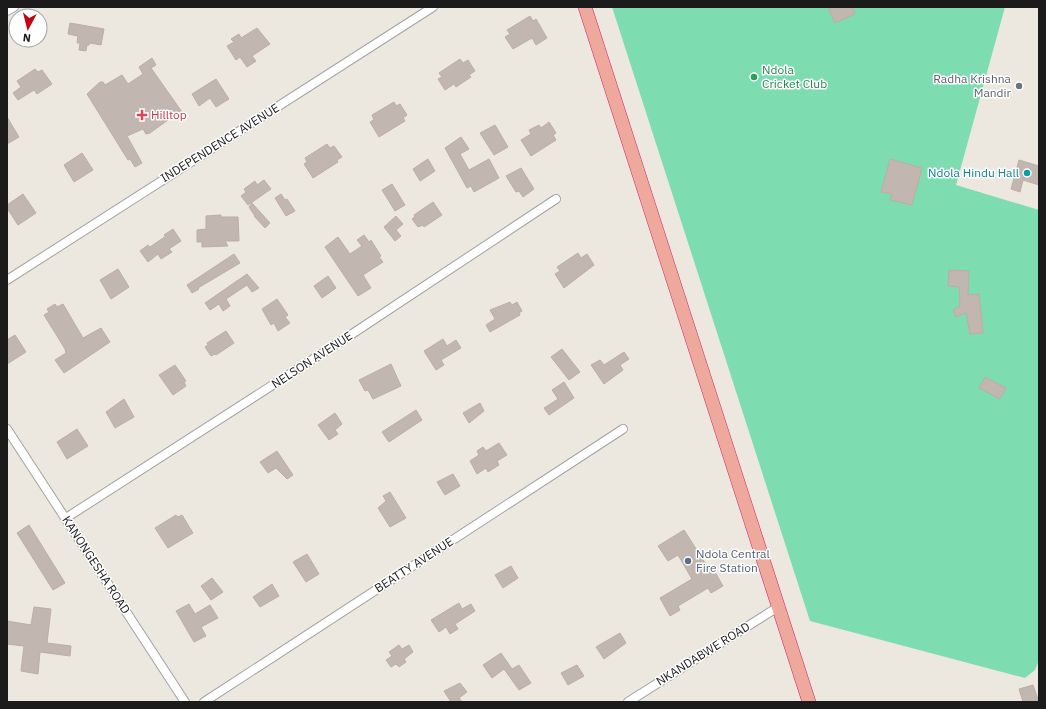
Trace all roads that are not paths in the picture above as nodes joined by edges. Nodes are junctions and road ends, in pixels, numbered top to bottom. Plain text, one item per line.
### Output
1 (14, 7) edge
2 (433, 7) edge
3 (585, 7) edge
4 (7, 11) edge
5 (556, 199) dead end
6 (7, 280) edge
7 (7, 429) edge
8 (623, 429) dead end
9 (66, 518) junction
10 (778, 607) junction
11 (185, 702) edge
12 (204, 702) edge
13 (628, 702) edge
14 (809, 702) edge

1 - 4 street
2 - 6 street, INDEPENDENCE AVENUE
3 - 10 highway
5 - 9 street, NELSON AVENUE
7 - 9 street, KANONGESHA ROAD
8 - 12 street, BEATTY AVENUE
9 - 11 street, KANONGESHA ROAD
10 - 13 street, NKANDABWE ROAD
10 - 14 highway

